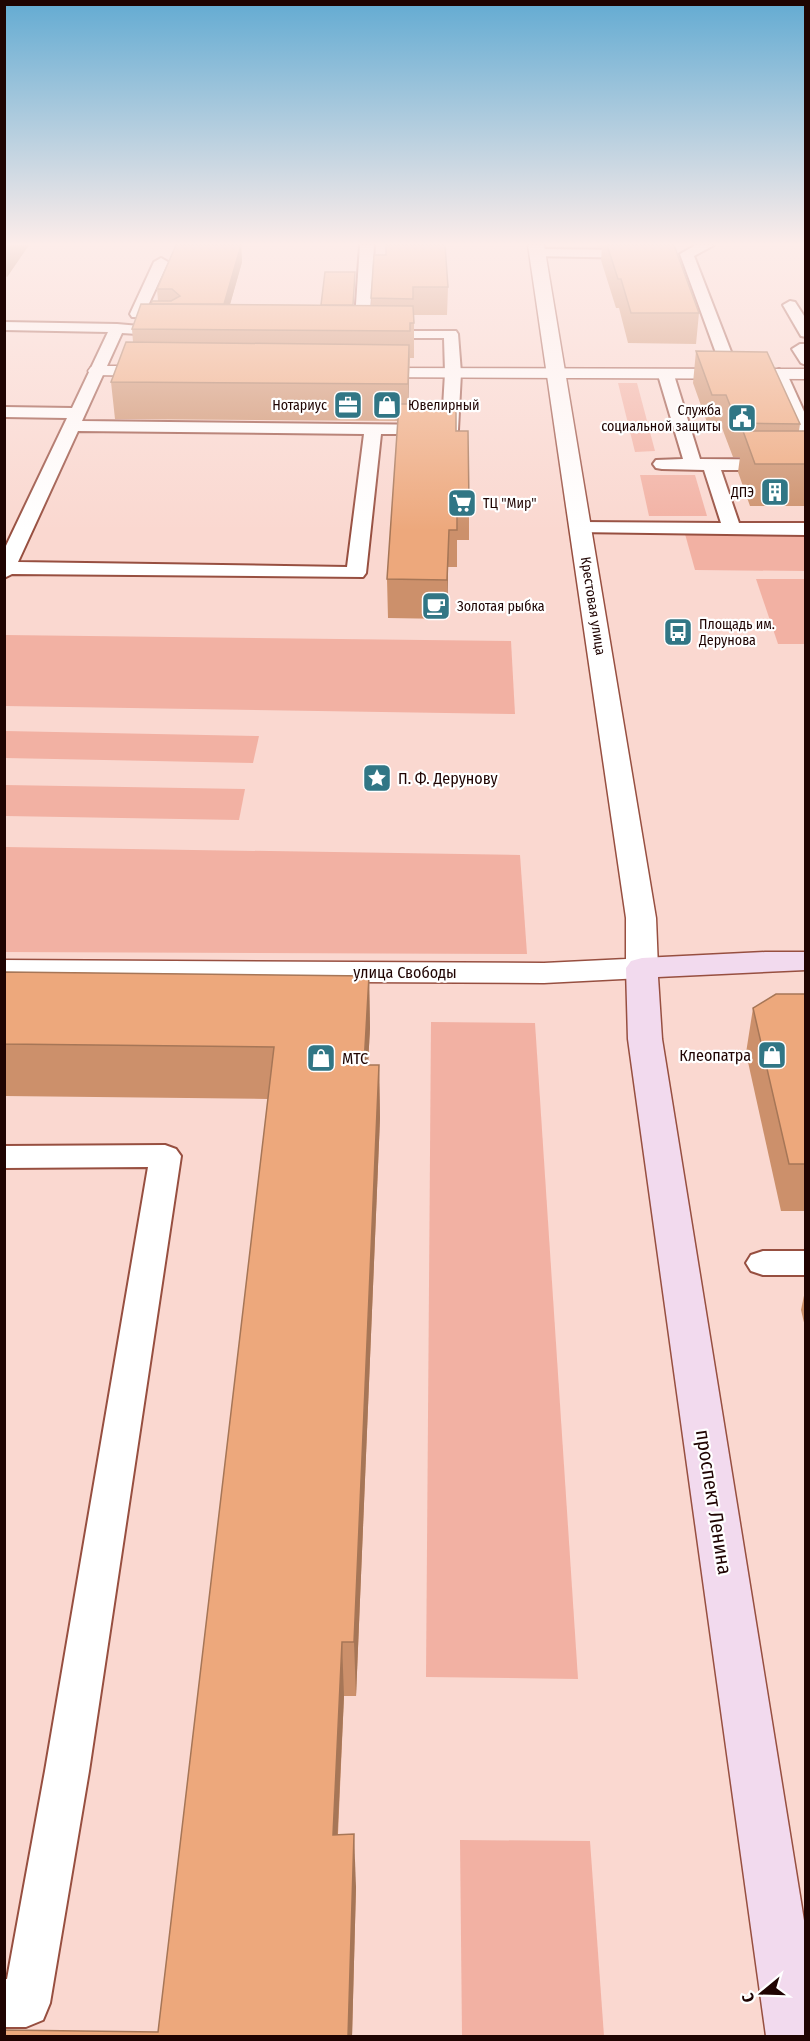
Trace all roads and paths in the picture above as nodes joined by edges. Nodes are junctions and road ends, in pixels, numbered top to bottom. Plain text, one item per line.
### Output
1 (111, 340) edge
2 (451, 340) edge
3 (551, 340) edge
4 (717, 340) edge
5 (806, 349) edge
6 (806, 360) edge
7 (97, 371) junction
8 (180, 372) edge
9 (346, 373) edge
10 (453, 373) junction
11 (779, 374) junction
12 (806, 374) edge
13 (557, 375) junction
14 (666, 375) junction
15 (732, 375) junction
16 (4, 412) edge
17 (75, 419) junction
18 (373, 429) junction
19 (806, 436) edge
20 (662, 464) dead end
21 (702, 465) junction
22 (806, 465) edge
23 (581, 528) junction
24 (732, 529) junction
25 (806, 529) edge
26 (5, 570) edge
27 (806, 961) edge
28 (642, 968) junction
29 (4, 970) edge
30 (4, 1156) edge
31 (763, 1263) dead end
32 (806, 1263) edge
33 (4, 2003) edge
34 (794, 2037) edge

1 - 7 lane
2 - 10 lane
3 - 13 street, Крестовая улица
4 - 15 lane
5 - 6 lane
7 - 8 street
7 - 17 lane
9 - 10 street
10 - 13 street
10 - 18 lane
11 - 12 street
11 - 15 street
11 - 19 lane
13 - 14 street
13 - 23 street, Крестовая улица
14 - 15 street
14 - 21 lane
16 - 17 lane
17 - 18 lane
17 - 26 lane
18 - 26 lane
20 - 21 lane
21 - 22 lane
21 - 24 lane
23 - 24 lane
23 - 28 street, Крестовая улица
24 - 25 lane
27 - 28 main road, улица Свободы
28 - 29 street, улица Свободы
28 - 34 main road, проспект Ленина
30 - 33 lane
31 - 32 lane

